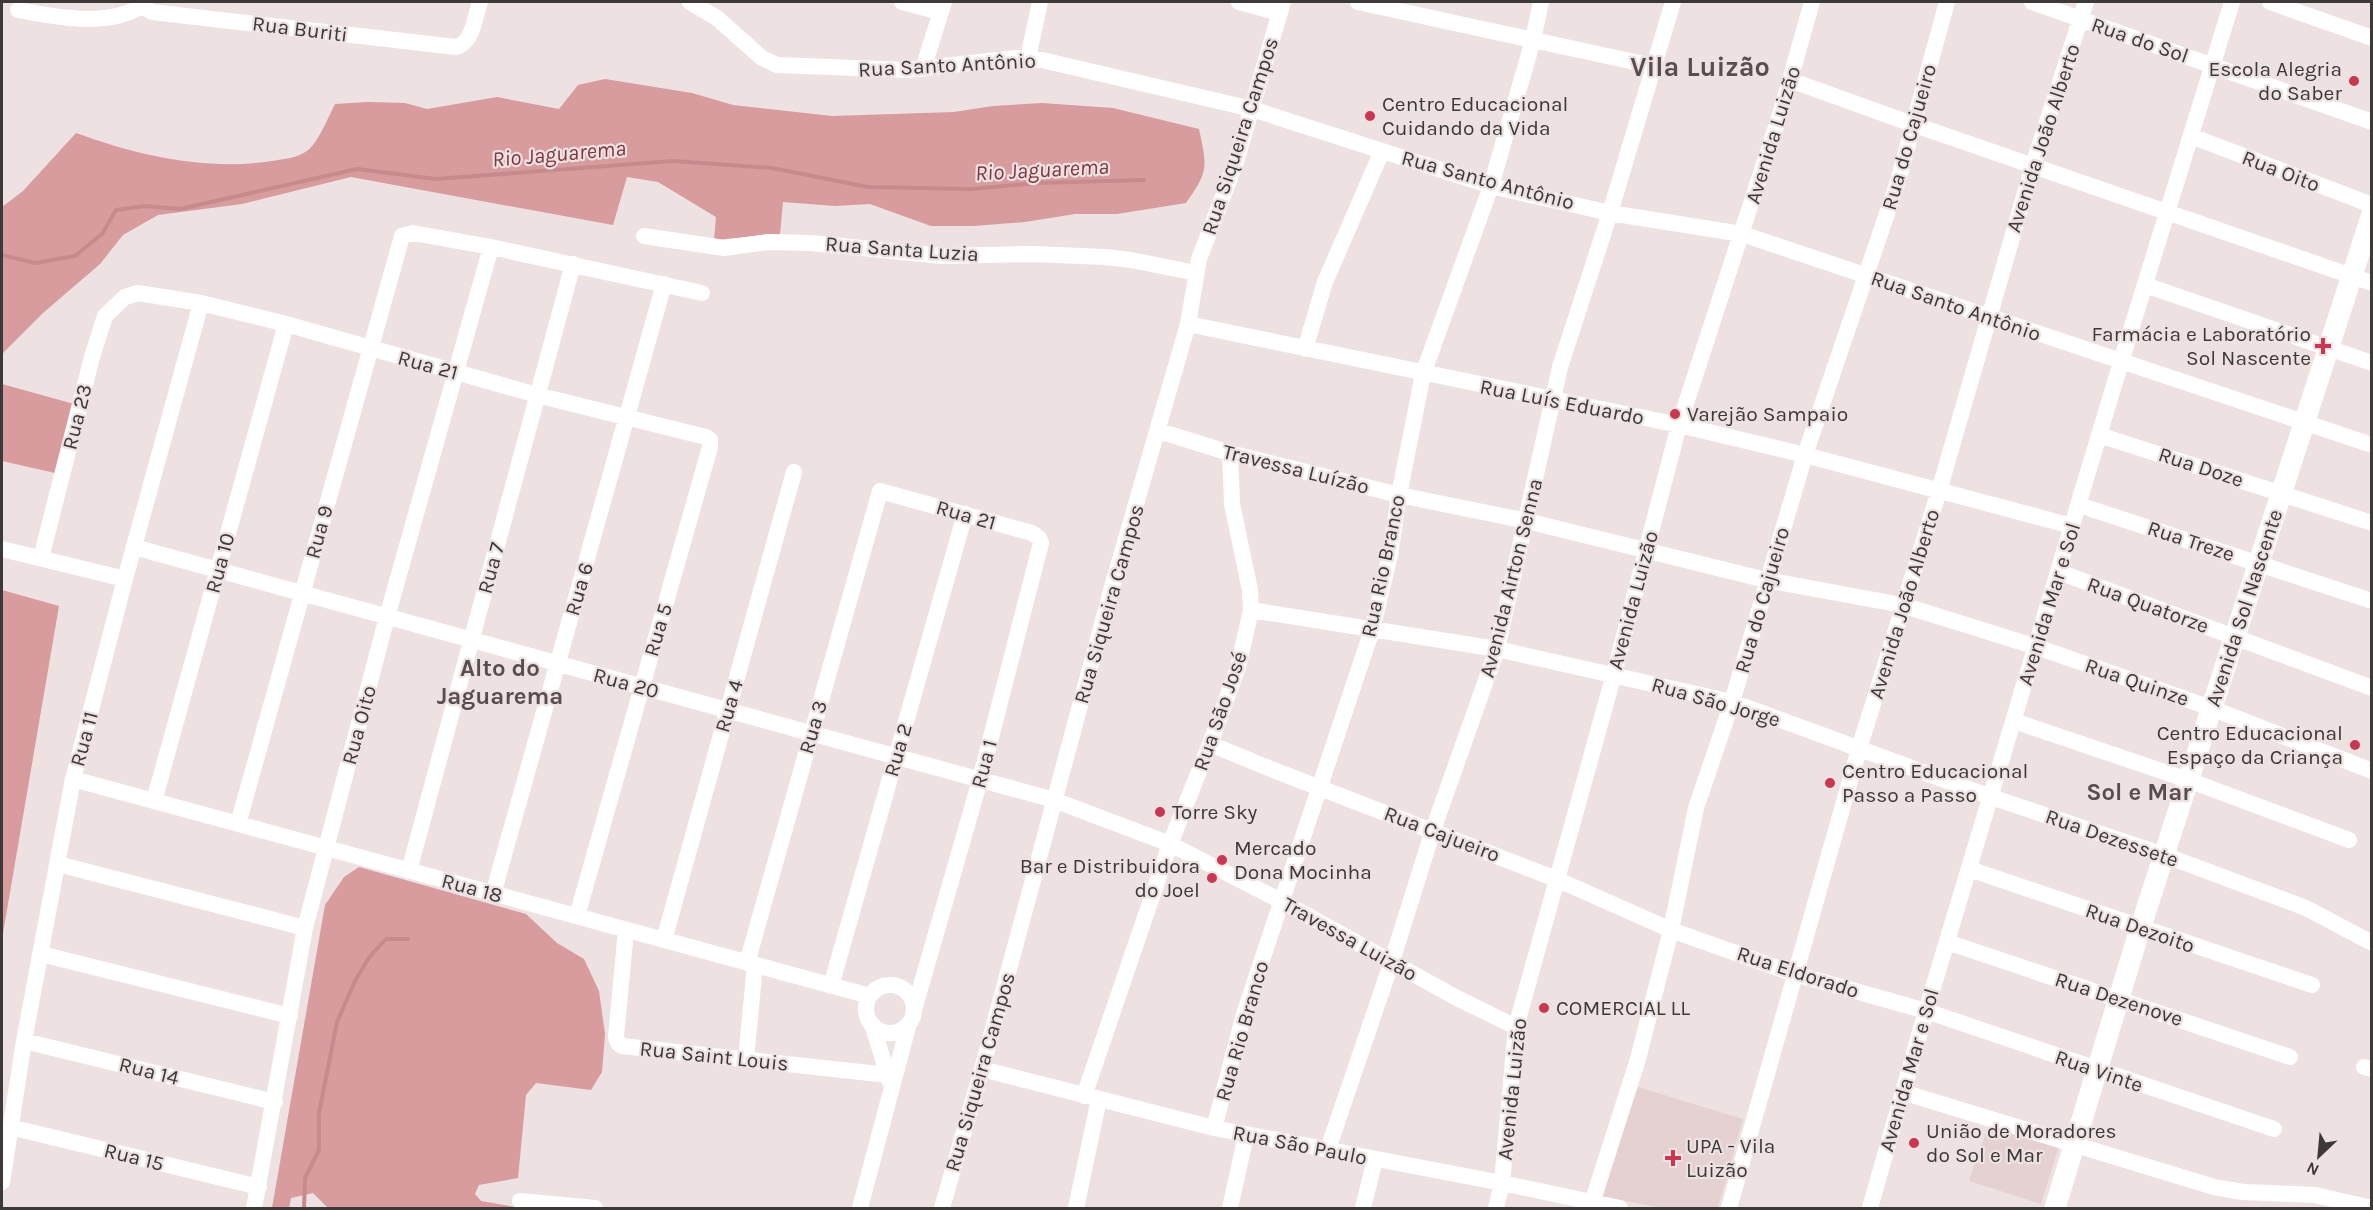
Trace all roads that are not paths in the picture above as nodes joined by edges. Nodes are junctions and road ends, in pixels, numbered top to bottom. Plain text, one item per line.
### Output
1 (480, 2) edge
2 (690, 2) edge
3 (902, 2) edge
4 (1040, 2) edge
5 (1239, 2) edge
6 (1358, 2) edge
7 (1541, 2) edge
8 (1673, 2) edge
9 (1812, 2) edge
10 (1947, 2) edge
11 (2032, 2) edge
12 (2086, 2) edge
13 (2232, 2) edge
14 (2270, 2) edge
15 (139, 4) edge
16 (942, 7) edge
17 (1282, 7) edge
18 (18, 10) dead end
19 (2080, 19) junction
20 (2372, 38) edge
21 (1533, 40) junction
22 (1028, 58) junction
23 (1653, 66) junction
24 (2213, 66) junction
25 (923, 69) junction
26 (1790, 80) junction
27 (1252, 109) junction
28 (2372, 122) edge
29 (1915, 125) junction
30 (2191, 136) junction
31 (1382, 151) junction
32 (2033, 165) junction
33 (1491, 186) junction
34 (2372, 206) edge
35 (1610, 213) junction
36 (2167, 213) junction
37 (2372, 214) edge
38 (1742, 234) junction
39 (644, 236) dead end
40 (490, 247) junction
41 (573, 264) junction
42 (1196, 273) junction
43 (1866, 274) junction
44 (2351, 277) junction
45 (2372, 283) edge
46 (664, 284) junction
47 (2145, 285) junction
48 (138, 293) joint
49 (702, 293) dead end
50 (201, 303) junction
51 (1987, 317) junction
52 (286, 324) junction
53 (1188, 324) junction
54 (2328, 347) junction
55 (369, 349) junction
56 (1305, 349) junction
57 (2121, 362) junction
58 (2372, 363) edge
59 (456, 372) junction
60 (1424, 374) junction
61 (537, 395) junction
62 (1552, 399) junction
63 (627, 418) junction
64 (2304, 423) junction
65 (1679, 425) junction
66 (1158, 431) junction
67 (2099, 435) junction
68 (2372, 445) edge
69 (710, 447) joint
70 (1230, 453) junction
71 (1805, 455) junction
72 (794, 472) dead end
73 (879, 491) joint
74 (1939, 491) junction
75 (2281, 493) junction
76 (1399, 495) junction
77 (2079, 505) junction
78 (965, 514) junction
79 (1527, 521) junction
80 (2372, 523) edge
81 (2072, 526) junction
82 (134, 547) junction
83 (2, 549) edge
84 (1040, 550) joint
85 (1646, 550) junction
86 (41, 558) junction
87 (2258, 563) junction
88 (218, 571) junction
89 (2059, 572) junction
90 (125, 579) junction
91 (1766, 580) junction
92 (302, 594) junction
93 (2372, 601) edge
94 (1902, 605) junction
95 (1251, 610) junction
96 (387, 617) junction
97 (1372, 630) junction
98 (2234, 637) junction
99 (471, 640) junction
100 (2037, 647) junction
101 (1497, 649) junction
102 (558, 664) junction
103 (1614, 674) junction
104 (642, 687) junction
105 (2372, 688) edge
106 (1732, 702) junction
107 (2211, 708) junction
108 (728, 711) junction
109 (2014, 721) junction
110 (811, 734) junction
111 (1210, 744) junction
112 (1859, 749) junction
113 (896, 757) junction
114 (2372, 771) edge
115 (74, 779) junction
116 (980, 780) junction
117 (2188, 780) junction
118 (1320, 788) junction
119 (1991, 797) junction
120 (1054, 800) junction
121 (154, 801) junction
122 (238, 824) junction
123 (1432, 830) junction
124 (2349, 840) dead end
125 (1170, 844) junction
126 (326, 848) junction
127 (2164, 855) junction
128 (58, 864) junction
129 (1969, 869) junction
130 (409, 871) junction
131 (1556, 879) junction
132 (494, 894) junction
133 (1281, 901) junction
134 (577, 916) junction
135 (305, 928) junction
136 (2140, 928) junction
137 (626, 930) junction
138 (1671, 930) junction
139 (664, 940) junction
140 (1947, 942) junction
141 (2372, 943) edge
142 (41, 954) junction
143 (1392, 962) junction
144 (751, 964) junction
145 (1795, 974) junction
146 (924, 978) junction
147 (2312, 985) dead end
148 (831, 986) junction
149 (901, 988) junction
150 (870, 996) junction
151 (2119, 998) junction
152 (1926, 1011) junction
153 (290, 1016) junction
154 (912, 1016) junction
155 (872, 1024) junction
156 (1516, 1027) junction
157 (24, 1041) junction
158 (2290, 1057) dead end
159 (746, 1059) junction
160 (982, 1069) junction
161 (2097, 1070) junction
162 (890, 1082) junction
163 (1902, 1092) junction
164 (1091, 1097) junction
165 (275, 1102) junction
166 (10, 1127) junction
167 (1214, 1128) junction
168 (2274, 1129) dead end
169 (1246, 1135) junction
170 (2075, 1144) junction
171 (1328, 1149) junction
172 (1376, 1159) junction
173 (2, 1182) edge
174 (1502, 1183) junction
175 (259, 1187) junction
176 (520, 1201) dead end
177 (1592, 1203) junction
178 (2372, 1208) edge
179 (254, 1209) edge
180 (595, 1209) edge
181 (860, 1209) edge
182 (942, 1209) edge
183 (1077, 1209) edge
184 (1230, 1209) edge
185 (1363, 1209) edge
186 (1496, 1209) edge
187 (1620, 1209) edge
188 (1729, 1209) edge
189 (1870, 1209) edge
190 (2055, 1209) edge

1 - 15 street, Rua Buriti
2 - 25 street, Rua Santo Antônio
3 - 16 street
4 - 22 street
5 - 17 street
6 - 21 street
7 - 21 street, Rua Rio Branco
8 - 23 street, Avenida Airton Senna
9 - 26 street, Avenida Luizão
10 - 29 street, Rua do Cajueiro
11 - 19 street, Rua do Sol
12 - 19 street, Avenida João Alberto
13 - 24 street, Avenida Mar e Sol
14 - 20 street
15 - 18 street
16 - 25 street
17 - 27 street, Rua Siqueira Campos
19 - 24 street, Rua do Sol
19 - 32 street, Avenida João Alberto
21 - 23 street
21 - 33 street, Rua Rio Branco
22 - 25 street, Rua Santo Antônio
22 - 27 street, Rua Santo Antônio
23 - 35 street, Avenida Airton Senna
24 - 28 street, Rua do Sol
24 - 30 street, Avenida Mar e Sol
26 - 29 street
26 - 38 street, Avenida Luizão
27 - 31 street, Rua Santo Antônio
27 - 42 street, Rua Siqueira Campos
29 - 32 street
29 - 43 street, Rua do Cajueiro
30 - 34 street, Rua Oito
30 - 36 street, Avenida Mar e Sol
31 - 33 street, Rua Santo Antônio
31 - 56 street
32 - 36 street
32 - 51 street, Avenida João Alberto
33 - 35 street, Rua Santo Antônio
33 - 60 street, Rua Rio Branco
35 - 38 street, Rua Santo Antônio
35 - 62 street, Avenida Airton Senna
36 - 44 street
36 - 47 street, Avenida Mar e Sol
37 - 44 main road, Avenida Sol Nascente
38 - 43 street, Rua Santo Antônio
38 - 65 street, Avenida Luizão
39 - 42 street, Rua Santa Luzia
40 - 41 street
40 - 55 street, Rua 9
40 - 59 street, Rua Oito
41 - 46 street
41 - 61 street, Rua 7
42 - 53 street, Rua Siqueira Campos
43 - 51 street, Rua Santo Antônio
43 - 71 street, Rua do Cajueiro
44 - 45 street
44 - 54 main road, Avenida Sol Nascente
46 - 49 street
46 - 63 street, Rua 6
47 - 54 street
47 - 57 street, Avenida Mar e Sol
48 - 50 street, Rua 21
48 - 86 street, Rua 23
50 - 52 street, Rua 21
50 - 82 street, Rua 11
51 - 57 street, Rua Santo Antônio
51 - 74 street, Avenida João Alberto
52 - 55 street, Rua 21
52 - 88 street, Rua 10
53 - 56 street, Rua Luís Eduardo
53 - 66 street, Rua Siqueira Campos
54 - 58 street
54 - 64 main road, Avenida Sol Nascente
55 - 59 street, Rua 21
55 - 92 street, Rua 9
56 - 60 street, Rua Luís Eduardo
57 - 64 street
57 - 67 street, Avenida Mar e Sol
59 - 61 street, Rua 21
59 - 96 street, Rua Oito
60 - 62 street, Rua Luís Eduardo
60 - 76 street, Rua Rio Branco
61 - 63 street, Rua 21
61 - 99 street, Rua 7
62 - 65 street, Rua Luís Eduardo
62 - 79 street, Avenida Airton Senna
63 - 69 street, Rua 21
63 - 102 street, Rua 6
64 - 68 street
64 - 75 main road, Avenida Sol Nascente
65 - 71 street, Rua Luís Eduardo
65 - 85 street, Avenida Luizão
66 - 70 street, Travessa Luízão
66 - 120 street, Rua Siqueira Campos
67 - 75 street, Rua Doze
67 - 77 street, Avenida Mar e Sol
69 - 104 street, Rua 5
70 - 76 street, Travessa Luízão
70 - 95 street, Rua São José
71 - 74 street, Rua Luís Eduardo
71 - 91 street, Rua do Cajueiro
72 - 108 street, Rua 4
73 - 78 street, Rua 21
73 - 110 street, Rua 3
74 - 81 street, Rua Luís Eduardo
74 - 94 street, Avenida João Alberto
75 - 80 street, Rua Doze
75 - 87 main road, Avenida Sol Nascente
76 - 79 street, Travessa Luízão
76 - 97 street, Rua Rio Branco
77 - 81 street, Avenida Mar e Sol
77 - 87 street, Rua Treze
78 - 84 street, Rua 21
78 - 113 street, Rua 2
79 - 85 street, Travessa Luízão
79 - 101 street, Avenida Airton Senna
81 - 89 street, Avenida Mar e Sol
82 - 88 street, Rua 20
82 - 90 street, Rua 11
83 - 86 street
84 - 116 street, Rua 1
85 - 91 street, Travessa Luízão
85 - 103 street, Avenida Luizão
86 - 90 street
87 - 93 street, Rua Treze
87 - 98 main road, Avenida Sol Nascente
88 - 92 street, Rua 20
88 - 121 street, Rua 10
89 - 98 street, Rua Quatorze
89 - 100 street, Avenida Mar e Sol
90 - 115 street, Rua 11
91 - 94 street, Travessa Luízão
91 - 106 street, Rua do Cajueiro
92 - 96 street, Rua 20
92 - 122 street, Rua 9
94 - 100 street, Rua Quinze
94 - 112 street, Avenida João Alberto
95 - 97 street, Rua São Jorge
95 - 111 street, Rua São José
96 - 99 street, Rua 20
96 - 126 street, Rua Oito
97 - 101 street, Rua São Jorge
97 - 118 street, Rua Rio Branco
98 - 105 street, Rua Quatorze
98 - 107 main road, Avenida Sol Nascente
99 - 102 street, Rua 20
99 - 130 street, Rua 7
100 - 107 street, Rua Quinze
100 - 109 street, Avenida Mar e Sol
101 - 103 street, Rua São Jorge
101 - 123 street, Avenida Airton Senna
102 - 104 street, Rua 20
102 - 132 street, Rua 6
103 - 106 street, Rua São Jorge
103 - 131 street, Avenida Luizão
104 - 108 street, Rua 20
104 - 134 street, Rua 5
106 - 112 street, Rua São Jorge
106 - 138 street, Rua do Cajueiro
107 - 114 street, Rua Quinze
107 - 117 main road, Avenida Sol Nascente
108 - 110 street, Rua 20
108 - 139 street, Rua 4
109 - 117 street
109 - 119 street, Avenida Mar e Sol
110 - 113 street, Rua 20
110 - 144 street, Rua 3
111 - 118 street, Rua Cajueiro
111 - 125 street, Rua São José
112 - 119 street, Rua Dezessete
112 - 145 street, Avenida João Alberto
113 - 116 street, Rua 20
113 - 148 street, Rua 2
115 - 121 street, Rua 18
115 - 128 street, Rua 11
116 - 120 street, Travessa Luizão
116 - 146 street, Rua 1
117 - 124 street
117 - 127 main road, Avenida Sol Nascente
118 - 123 street, Rua Cajueiro
118 - 133 street, Rua Rio Branco
119 - 127 street, Rua Dezessete
119 - 129 street, Avenida Mar e Sol
120 - 125 street, Travessa Luizão
120 - 160 street, Rua Siqueira Campos
121 - 122 street, Rua 18
122 - 126 street, Rua 18
123 - 131 street, Rua Cajueiro
123 - 143 street, Avenida Airton Senna
125 - 133 street, Travessa Luizão
125 - 164 street, Rua São José
126 - 130 street, Rua 18
126 - 135 street, Rua Oito
127 - 136 main road, Avenida Sol Nascente
127 - 141 street, Rua Dezessete
128 - 135 street
128 - 142 street, Rua 11
129 - 136 street, Rua Dezoito
129 - 140 street, Avenida Mar e Sol
130 - 132 street, Rua 18
131 - 138 street, Rua Cajueiro
131 - 156 street, Avenida Luizão
132 - 134 street, Rua 18
133 - 143 street, Travessa Luizão
133 - 167 street, Rua Rio Branco
134 - 137 street, Rua 18
135 - 153 street, Rua Oito
136 - 147 street, Rua Dezoito
136 - 151 main road, Avenida Sol Nascente
137 - 139 street, Rua 18
137 - 159 street, Rua Saint Louis
138 - 145 street, Rua Eldorado
138 - 177 street, Rua do Cajueiro
139 - 144 street, Rua 18
140 - 151 street, Rua Dezenove
140 - 152 street, Avenida Mar e Sol
142 - 153 street
142 - 157 street, Rua 11
143 - 156 street, Travessa Luizão
143 - 171 street, Avenida Airton Senna
144 - 148 street, Rua 18
144 - 159 street, Rua 3
145 - 152 street, Rua Eldorado
145 - 188 street, Avenida João Alberto
146 - 149 street
146 - 154 street, Rua 1
148 - 150 street, Rua 18
149 - 150 street
149 - 154 street
150 - 155 street
151 - 158 street, Rua Dezenove
151 - 161 main road, Avenida Sol Nascente
152 - 161 street, Rua Vinte
152 - 163 street, Avenida Mar e Sol
153 - 165 street, Rua Oito
154 - 155 street
154 - 162 street, Rua 1
155 - 162 street
156 - 174 street, Avenida Luizão
157 - 165 street, Rua 14
157 - 166 street, Rua 11
159 - 162 street, Rua Saint Louis
160 - 164 street, Rua São Paulo
160 - 182 street, Rua Siqueira Campos
161 - 168 street, Rua Vinte
161 - 170 main road, Avenida Sol Nascente
162 - 181 street, Rua 1
163 - 170 street
163 - 189 street, Avenida Mar e Sol
164 - 167 street, Rua São Paulo
164 - 183 street, Rua São José
165 - 175 street, Rua Oito
166 - 173 street, Rua 11
166 - 175 street, Rua 15
167 - 169 street, Rua São Paulo
169 - 171 street, Rua São Paulo
169 - 184 street
170 - 178 street
170 - 190 main road, Avenida Sol Nascente
171 - 172 street, Rua São Paulo
172 - 174 street, Rua São Paulo
172 - 185 street
174 - 177 street, Rua São Paulo
174 - 186 street, Avenida Luizão
175 - 179 street, Rua Oito
176 - 180 street
177 - 187 street, Rua São Paulo

